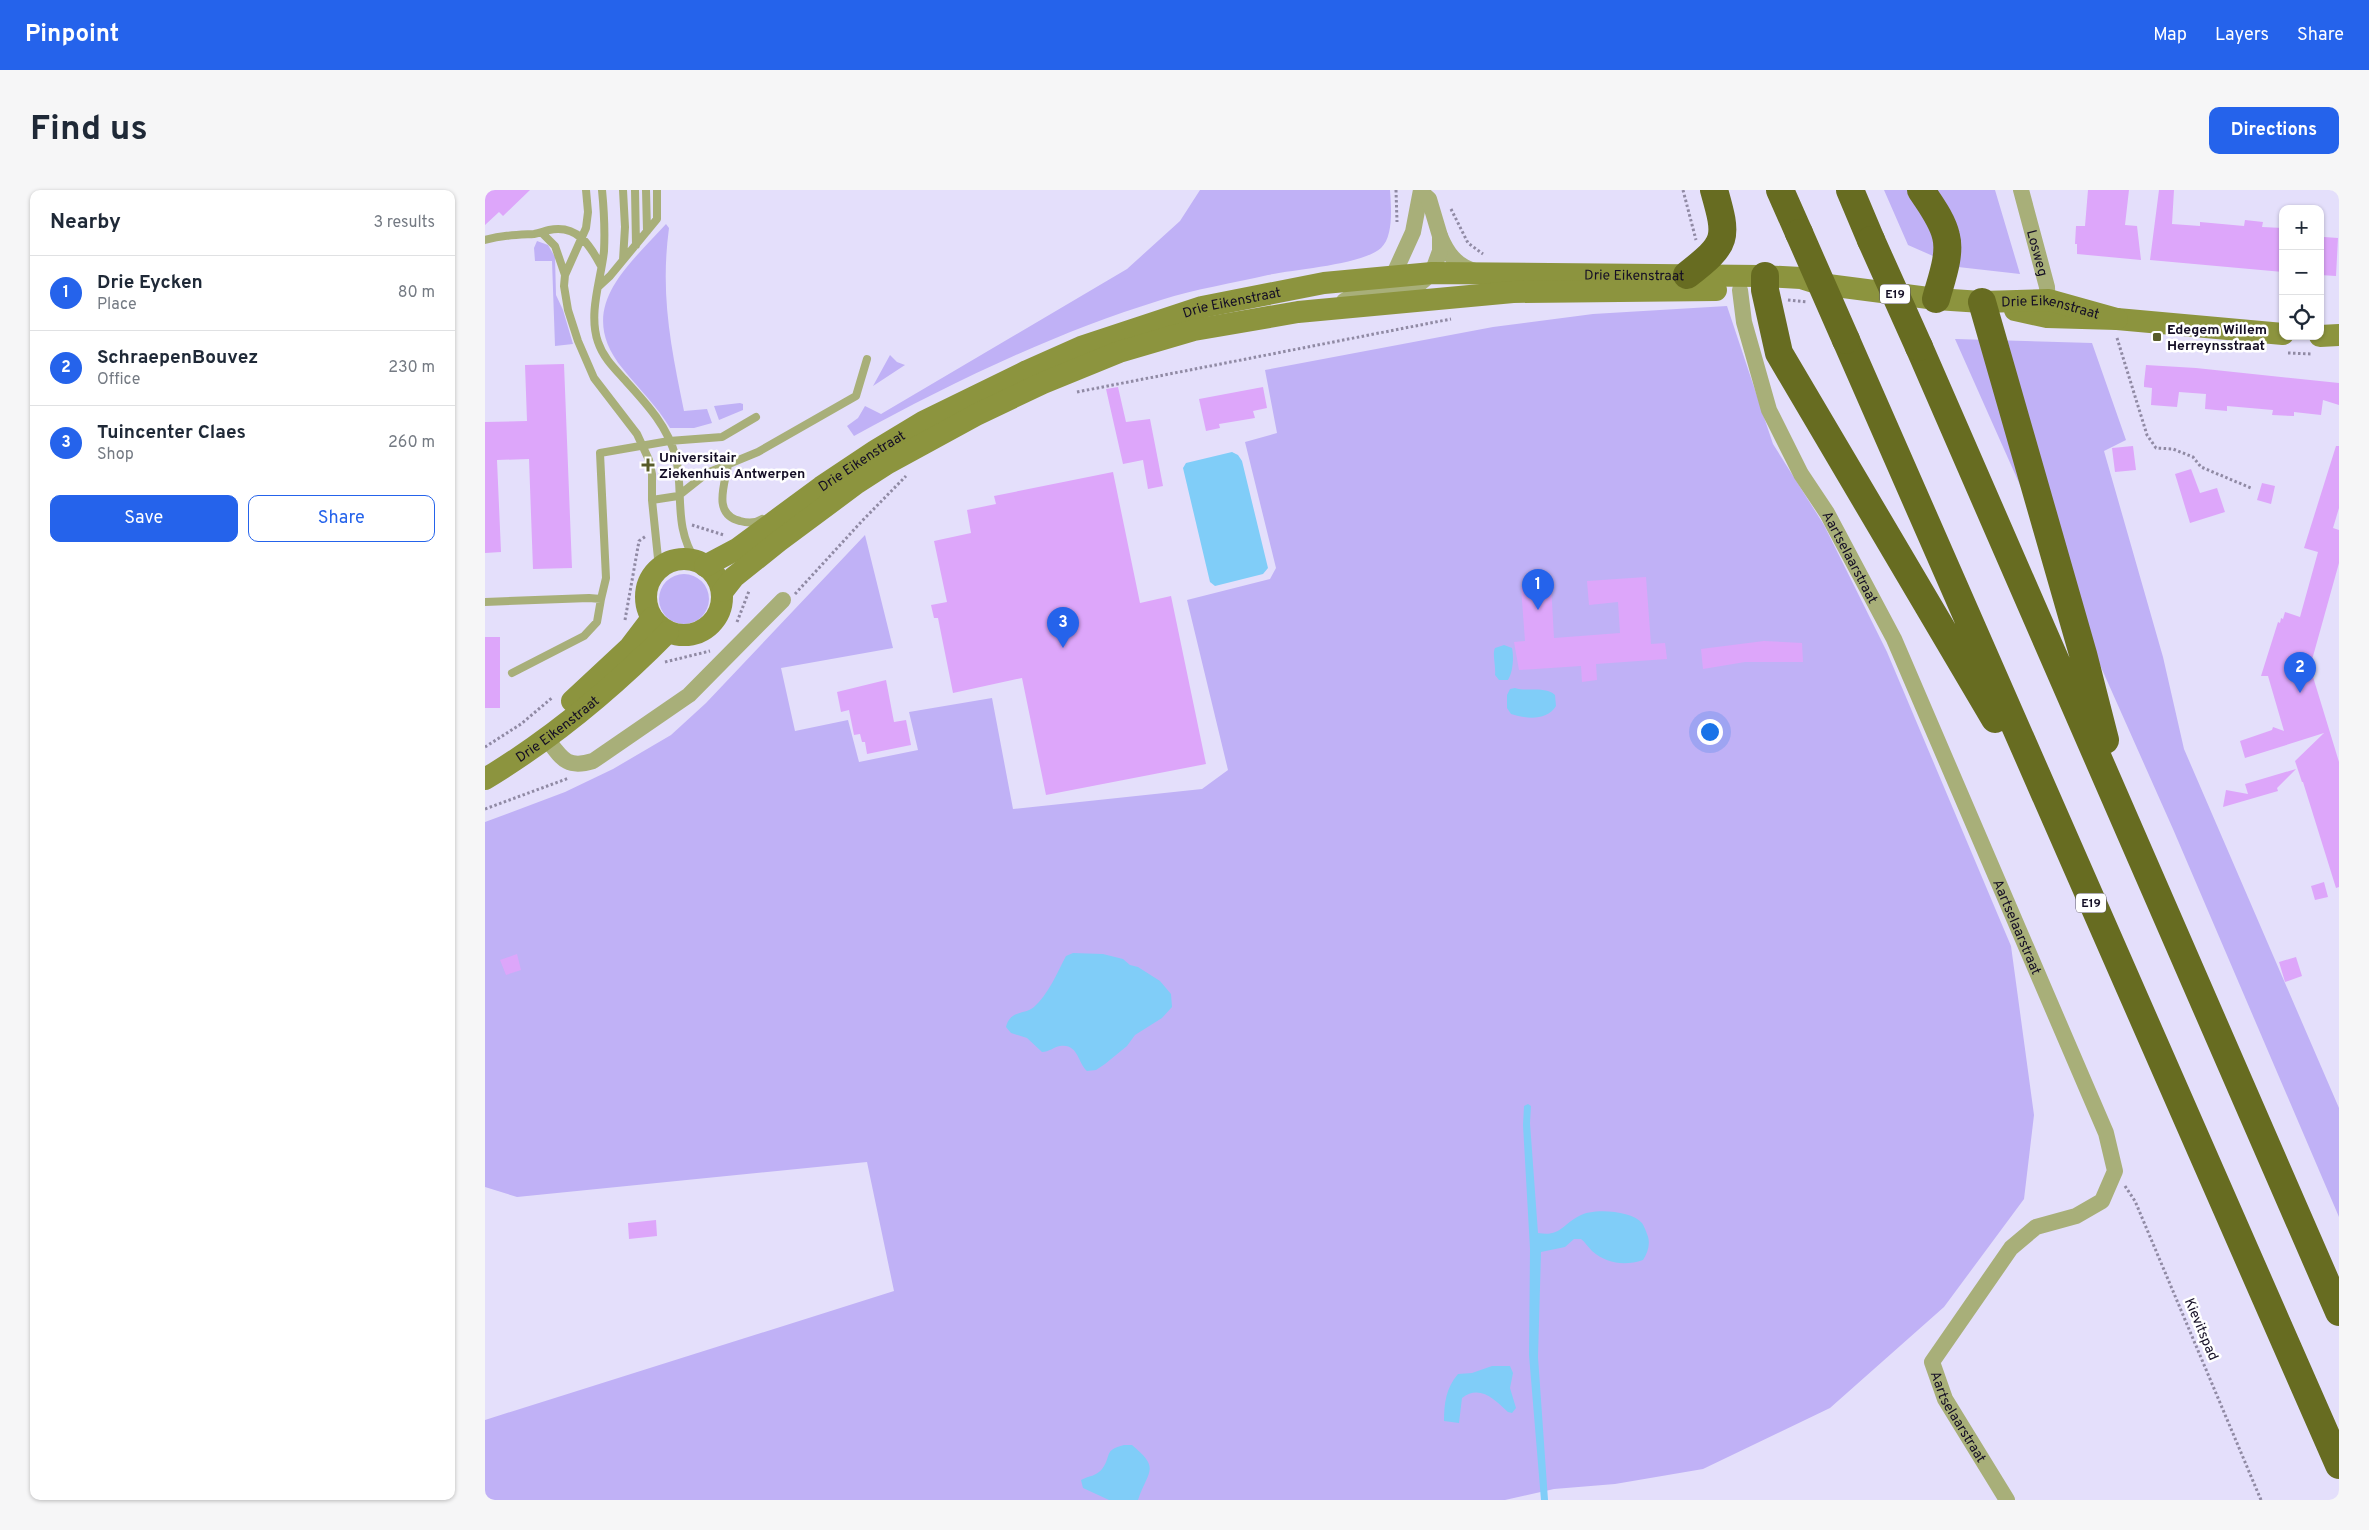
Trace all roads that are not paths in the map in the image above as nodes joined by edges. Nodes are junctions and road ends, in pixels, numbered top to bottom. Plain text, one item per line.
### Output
1 (586, 190) edge
2 (602, 190) edge
3 (623, 190) edge
4 (635, 190) edge
5 (645, 190) edge
6 (657, 190) edge
7 (1715, 190) edge
8 (1780, 190) edge
9 (1850, 190) edge
10 (1921, 190) edge
11 (2021, 190) edge
12 (1421, 191) edge
13 (647, 231) junction
14 (542, 233) junction
15 (1439, 236) junction
16 (583, 237) junction
17 (485, 240) edge
18 (636, 245) junction
19 (623, 260) junction
20 (1489, 264) junction
21 (601, 266) junction
22 (1433, 273) junction
23 (565, 275) junction
24 (1687, 275) junction
25 (1393, 276) junction
26 (1757, 285) junction
27 (598, 286) junction
28 (1936, 299) junction
29 (1981, 302) junction
30 (2048, 308) junction
31 (1329, 309) junction
32 (2279, 334) edge
33 (2339, 335) edge
34 (2324, 336) edge
35 (867, 359) dead end
36 (1035, 377) junction
37 (756, 417) dead end
38 (669, 441) junction
39 (643, 446) junction
40 (728, 464) junction
41 (678, 496) junction
42 (652, 500) junction
43 (781, 516) junction
44 (700, 563) junction
45 (659, 568) junction
46 (723, 591) junction
47 (601, 599) junction
48 (783, 600) road end
49 (485, 602) edge
50 (660, 625) junction
51 (512, 673) dead end
52 (547, 739) junction
53 (485, 763) edge
54 (485, 779) edge
55 (2124, 816) junction
56 (2057, 823) junction
57 (2339, 1312) edge
58 (2339, 1465) edge
59 (2007, 1500) edge

1 - 16 lane
2 - 21 lane
3 - 19 lane
4 - 18 lane
5 - 13 lane
6 - 13 lane
7 - 24 highway
8 - 56 highway, E19, bridge
9 - 55 highway, E19, bridge
10 - 28 highway
11 - 30 street, Losweg
12 - 15 street
12 - 25 street
13 - 18 lane
14 - 16 lane
14 - 17 lane
14 - 23 lane
15 - 20 street
15 - 22 street
16 - 21 lane
16 - 23 lane
18 - 19 lane
19 - 27 lane
20 - 22 street, Drie Eikenstraat
20 - 24 street, Drie Eikenstraat
21 - 27 lane
22 - 25 street, Drie Eikenstraat
22 - 31 street
23 - 39 lane
24 - 26 street, Drie Eikenstraat
25 - 36 street, Drie Eikenstraat
26 - 28 street, Drie Eikenstraat
26 - 31 street, Drie Eikenstraat
26 - 56 highway
26 - 59 street, Aartselaarstraat
27 - 38 lane
28 - 29 street, Drie Eikenstraat
29 - 30 street, Drie Eikenstraat
29 - 55 highway
30 - 32 street, Drie Eikenstraat
31 - 36 street, Drie Eikenstraat
33 - 34 street
35 - 40 lane
36 - 43 street, Drie Eikenstraat
36 - 46 street, Drie Eikenstraat
37 - 38 lane
38 - 39 lane
38 - 41 lane
39 - 42 lane
39 - 47 lane
40 - 41 lane
40 - 43 lane
41 - 42 lane
41 - 44 lane
42 - 45 lane
43 - 44 street, Drie Eikenstraat
44 - 45 street
44 - 46 street
45 - 50 street
46 - 50 street
47 - 49 lane
47 - 51 lane
48 - 52 street
50 - 52 street, Drie Eikenstraat
50 - 53 street, Drie Eikenstraat
52 - 54 street, Drie Eikenstraat
55 - 57 highway, E19
56 - 58 highway, E19

